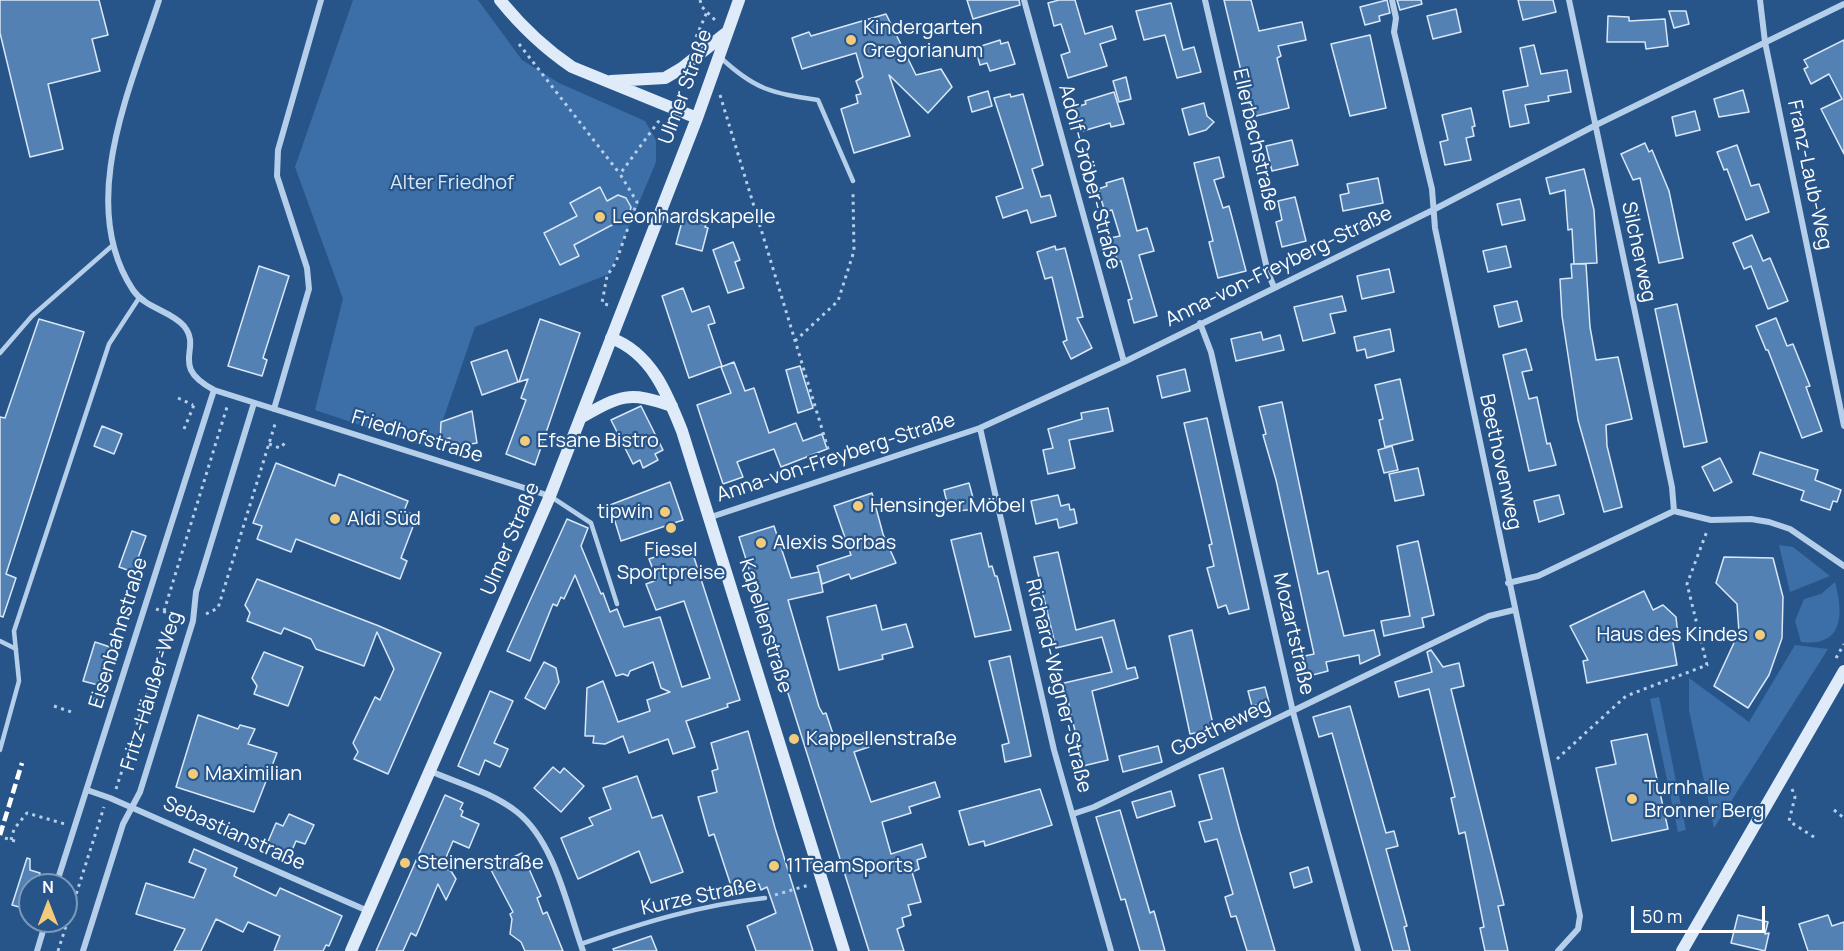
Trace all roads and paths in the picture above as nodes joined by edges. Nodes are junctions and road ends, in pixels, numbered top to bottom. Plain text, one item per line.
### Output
1 (159, 0) edge
2 (321, 0) edge
3 (500, 0) edge
4 (700, 0) edge
5 (739, 0) edge
6 (1024, 0) edge
7 (1205, 0) edge
8 (1392, 0) edge
9 (1569, 0) edge
10 (1760, 0) edge
11 (1844, 4) edge
12 (707, 12) junction
13 (726, 32) junction
14 (513, 37) dead end
15 (1765, 42) junction
16 (692, 44) dead end
17 (718, 55) junction
18 (713, 70) junction
19 (604, 81) junction
20 (669, 106) junction
21 (697, 118) junction
22 (1594, 126) junction
23 (620, 174) junction
24 (853, 181) joint
25 (1433, 210) junction
26 (113, 245) junction
27 (1274, 287) junction
28 (139, 298) junction
29 (621, 310) junction
30 (1200, 323) junction
31 (610, 338) junction
32 (795, 341) junction
33 (0, 353) edge
34 (1124, 362) junction
35 (214, 390) junction
36 (231, 396) junction
37 (178, 398) dead end
38 (254, 402) junction
39 (194, 405) dead end
40 (672, 406) junction
41 (277, 410) junction
42 (582, 417) junction
43 (1844, 426) edge
44 (980, 428) junction
45 (286, 442) dead end
46 (269, 444) junction
47 (836, 475) junction
48 (550, 496) junction
49 (1674, 511) junction
50 (711, 517) junction
51 (1711, 520) junction
52 (1844, 564) edge
53 (1508, 583) junction
54 (617, 604) dead end
55 (145, 605) junction
56 (1514, 610) junction
57 (164, 611) junction
58 (173, 614) junction
59 (194, 621) junction
60 (0, 641) edge
61 (16, 649) junction
62 (1844, 671) edge
63 (94, 697) dead end
64 (94, 703) dead end
65 (54, 706) dead end
66 (1293, 712) junction
67 (74, 713) dead end
68 (0, 750) edge
69 (1549, 767) junction
70 (430, 771) junction
71 (1791, 784) dead end
72 (87, 790) junction
73 (110, 798) junction
74 (131, 807) junction
75 (1834, 810) dead end
76 (1073, 814) junction
77 (1844, 818) edge
78 (75, 827) junction
79 (5, 838) dead end
80 (1817, 839) dead end
81 (11, 840) junction
82 (18, 842) dead end
83 (60, 873) edge
84 (824, 880) junction
85 (765, 898) joint
86 (368, 911) junction
87 (42, 933) edge
88 (582, 948) edge
89 (37, 951) edge
90 (58, 951) edge
91 (83, 951) edge
92 (351, 951) edge
93 (844, 951) edge
94 (1111, 951) edge
95 (1358, 951) edge
96 (1558, 951) edge
97 (1682, 951) edge

1 - 26 street
2 - 41 street
3 - 19 main road
4 - 12 path
5 - 13 main road, Ulmer Straße
6 - 34 street, Adolf-Gröber-Straße
7 - 27 street, Ellerbachstraße
8 - 25 street, Beethovenweg
9 - 22 street, Silcherweg
10 - 15 street, Franz-Laub-Weg
11 - 15 street, Anna-von-Freyberg-Straße
12 - 13 path
12 - 16 path
13 - 17 main road, Ulmer Straße
13 - 19 main road
14 - 23 path
15 - 22 street, Anna-von-Freyberg-Straße
15 - 43 street, Franz-Laub-Weg
17 - 18 main road, Ulmer Straße
17 - 24 lane
18 - 21 main road, Ulmer Straße
18 - 32 path
19 - 20 main road
20 - 21 main road
20 - 23 path
21 - 29 main road, Ulmer Straße
22 - 25 street, Anna-von-Freyberg-Straße
22 - 49 street, Silcherweg
23 - 29 path
24 - 32 path
25 - 27 street, Anna-von-Freyberg-Straße
25 - 53 street, Beethovenweg
26 - 28 street
26 - 33 lane
27 - 30 street, Anna-von-Freyberg-Straße
28 - 35 street, Friedhofstraße
28 - 61 lane
29 - 31 main road, Ulmer Straße
30 - 34 street, Anna-von-Freyberg-Straße
30 - 66 street, Mozartstraße
31 - 40 main road, Kapellenstraße
31 - 42 main road, Ulmer Straße
32 - 47 path
34 - 44 street, Anna-von-Freyberg-Straße
35 - 36 street, Friedhofstraße
35 - 55 street, Eisenbahnstraße
36 - 38 street, Friedhofstraße
36 - 57 path
37 - 39 path
38 - 41 street, Friedhofstraße
38 - 59 street, Fritz-Häußer-Weg
40 - 42 main road
40 - 50 main road, Kapellenstraße
41 - 46 path
41 - 48 street, Friedhofstraße
42 - 48 main road, Ulmer Straße
44 - 47 street, Anna-von-Freyberg-Straße
44 - 76 street, Richard-Wagner-Straße
45 - 46 path
46 - 59 path
47 - 50 street, Anna-von-Freyberg-Straße
48 - 54 lane
48 - 70 main road, Ulmer Straße
49 - 51 street
49 - 53 street
50 - 84 main road, Kapellenstraße
51 - 52 street
51 - 69 path
53 - 56 street, Beethovenweg
55 - 57 path
55 - 72 street, Eisenbahnstraße
56 - 66 street, Goetheweg
56 - 69 street, Beethovenweg
57 - 58 path
58 - 59 path
58 - 73 path
59 - 74 street, Fritz-Häußer-Weg
60 - 61 lane
61 - 68 lane
62 - 97 main road
63 - 64 path
65 - 67 path
66 - 76 street, Goetheweg
66 - 95 street, Mozartstraße
69 - 96 street, Beethovenweg
70 - 86 main road, Ulmer Straße
70 - 88 street
71 - 80 path
72 - 73 street, Sebastianstraße
72 - 78 street, Eisenbahnstraße
73 - 74 street, Sebastianstraße
73 - 90 path
74 - 86 street, Sebastianstraße
74 - 91 street, Fritz-Häußer-Weg
75 - 77 path
76 - 94 street, Richard-Wagner-Straße
78 - 81 path
78 - 83 street, Eisenbahnstraße
79 - 81 path
81 - 82 path
84 - 85 path, Kurze Straße
84 - 93 main road, Kapellenstraße
85 - 88 lane, Kurze Straße
86 - 92 main road, Ulmer Straße
87 - 89 street

